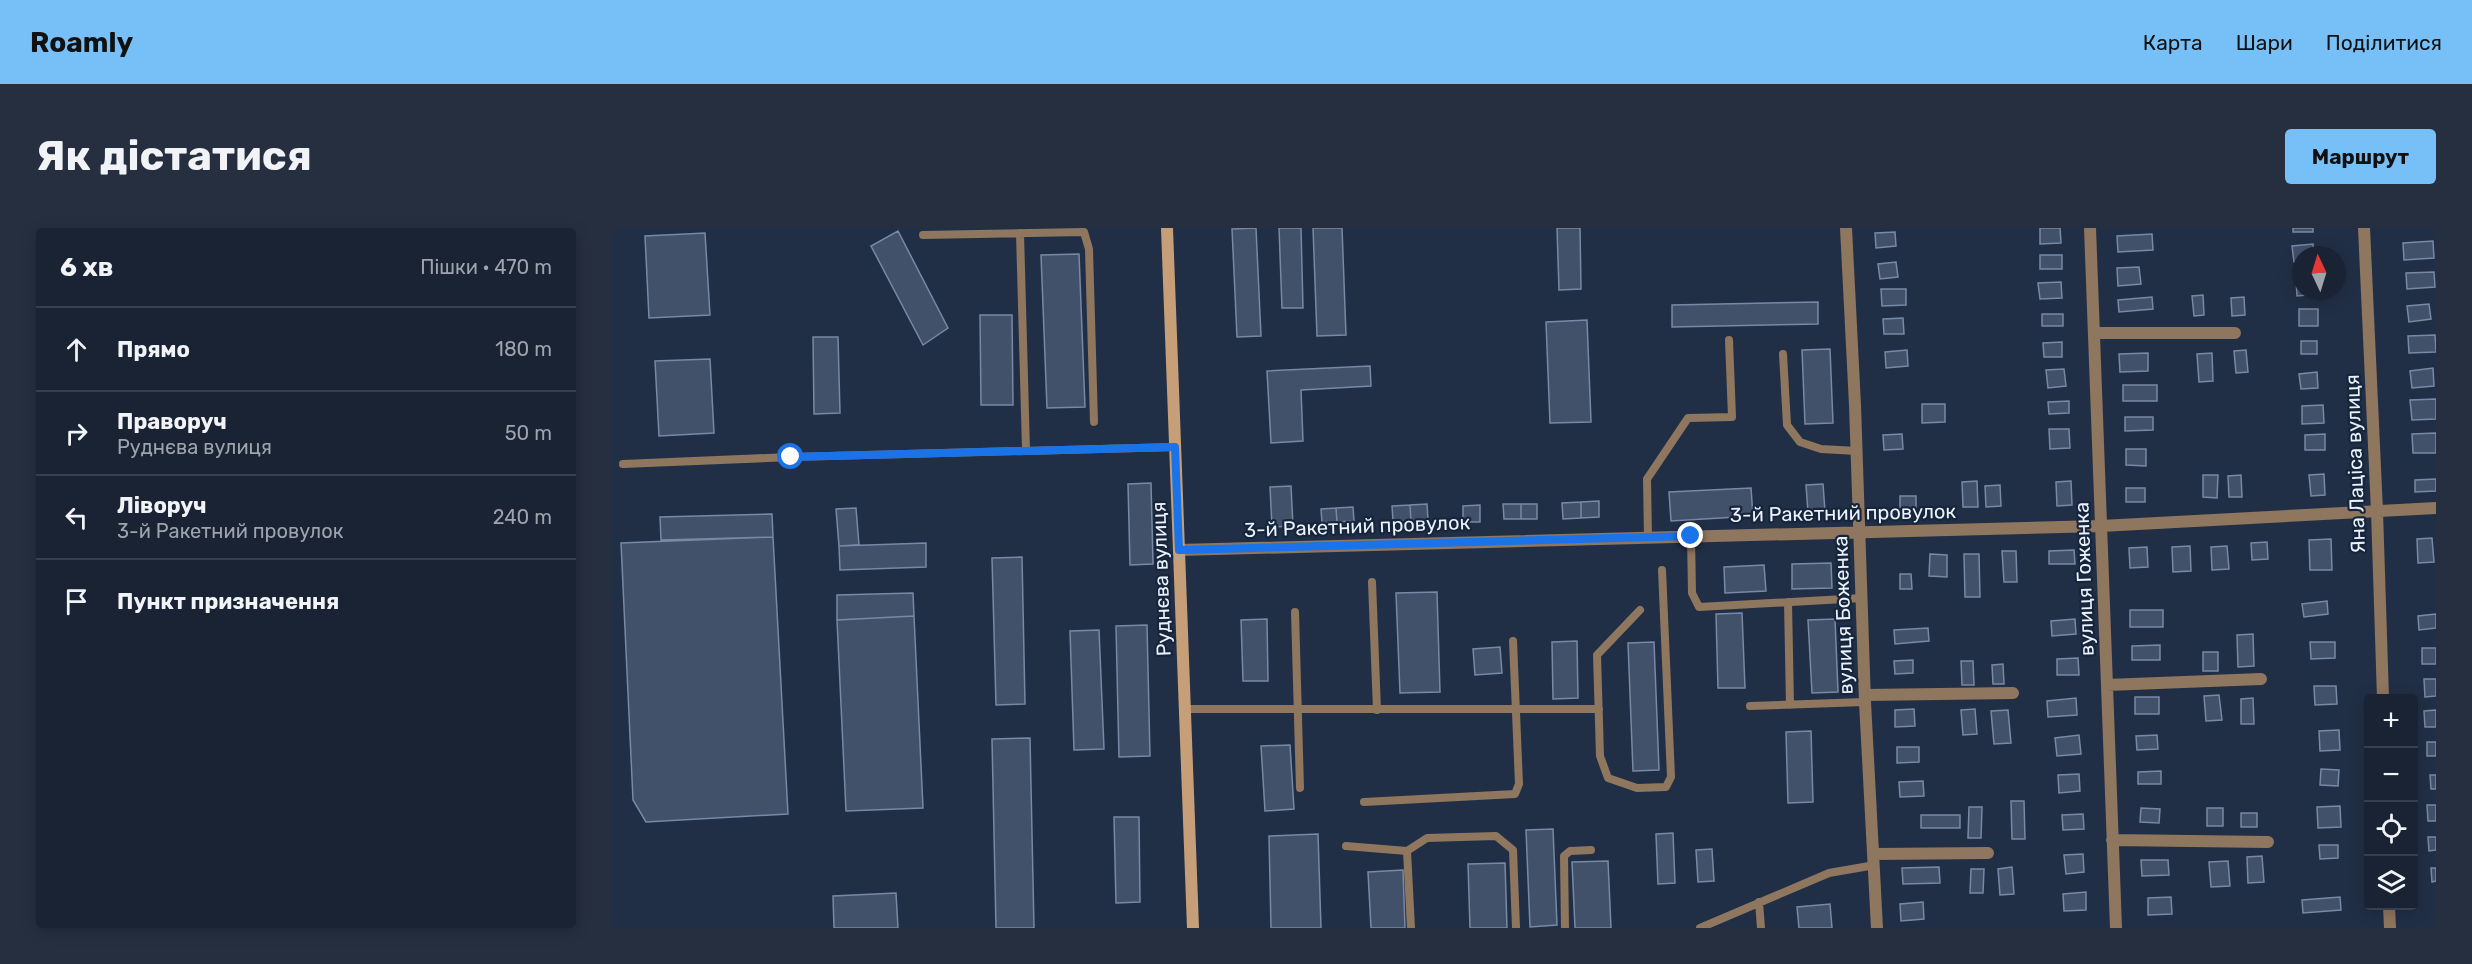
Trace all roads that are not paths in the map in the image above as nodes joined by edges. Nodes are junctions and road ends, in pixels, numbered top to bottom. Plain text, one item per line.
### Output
1 (1167, 228) edge
2 (1846, 228) edge
3 (2090, 228) edge
4 (2364, 228) edge
5 (1020, 233) junction
6 (923, 235) dead end
7 (2094, 333) junction
8 (2235, 333) dead end
9 (1728, 340) dead end
10 (1783, 354) dead end
11 (1094, 422) dead end
12 (1175, 447) junction
13 (1026, 450) junction
14 (1857, 451) junction
15 (623, 464) dead end
16 (2436, 508) edge
17 (2377, 511) junction
18 (2101, 526) junction
19 (1860, 531) junction
20 (1691, 536) junction
21 (1648, 537) junction
22 (1179, 550) junction
23 (1662, 570) dead end
24 (1372, 582) dead end
25 (1862, 598) junction
26 (1788, 602) junction
27 (1640, 610) dead end
28 (1294, 612) dead end
29 (1513, 641) dead end
30 (2261, 680) dead end
31 (2107, 685) junction
32 (2013, 693) dead end
33 (2383, 694) edge
34 (1865, 698) junction
35 (1790, 705) junction
36 (1750, 706) dead end
37 (1185, 709) junction
38 (1516, 709) junction
39 (1599, 709) junction
40 (1297, 710) junction
41 (1377, 710) junction
42 (1300, 788) dead end
43 (1364, 801) dead end
44 (2112, 840) junction
45 (2268, 842) dead end
46 (1346, 846) dead end
47 (1591, 850) dead end
48 (1407, 851) junction
49 (1988, 853) dead end
50 (1875, 859) junction
51 (1759, 902) junction
52 (2389, 910) edge
53 (1193, 928) edge
54 (1411, 928) edge
55 (1516, 928) edge
56 (1565, 928) edge
57 (1700, 928) edge
58 (1761, 928) edge
59 (1877, 928) edge
60 (2116, 928) edge
61 (2390, 928) edge

1 - 12 street, Руднєва вулиця
2 - 14 street, вулиця Боженка
3 - 7 street, вулиця Гоженка
4 - 17 street, Яна Лаціса вулиця
5 - 6 lane
5 - 11 lane
5 - 13 lane
7 - 8 street
7 - 18 street, вулиця Гоженка
9 - 21 lane
10 - 14 lane
12 - 13 lane
12 - 22 street, Руднєва вулиця
13 - 15 lane
14 - 19 street, вулиця Боженка
16 - 17 street, 3-й Ракетний провулок
17 - 18 street, 3-й Ракетний провулок
17 - 33 street, Яна Лаціса вулиця
18 - 19 street, 3-й Ракетний провулок
18 - 31 street, вулиця Гоженка
19 - 20 street, 3-й Ракетний провулок
19 - 25 street, вулиця Боженка
20 - 21 street, 3-й Ракетний провулок
20 - 26 lane
21 - 22 street, 3-й Ракетний провулок
22 - 37 street, Руднєва вулиця
23 - 39 lane
24 - 41 lane
25 - 26 lane
25 - 34 street, вулиця Боженка
26 - 35 lane
27 - 39 lane
28 - 40 lane
29 - 38 lane
30 - 31 street
31 - 44 street, вулиця Гоженка
32 - 34 street
34 - 35 lane
34 - 50 street, вулиця Боженка
35 - 36 lane
37 - 40 lane
37 - 53 street, Руднєва вулиця
38 - 39 lane
38 - 41 lane
38 - 43 lane
40 - 41 lane
40 - 42 lane
44 - 45 street
44 - 60 street, вулиця Гоженка
46 - 48 lane
47 - 56 lane
48 - 54 lane
48 - 55 lane
49 - 50 street
50 - 51 lane
50 - 59 street, вулиця Боженка
51 - 57 lane
51 - 58 lane
52 - 61 street

